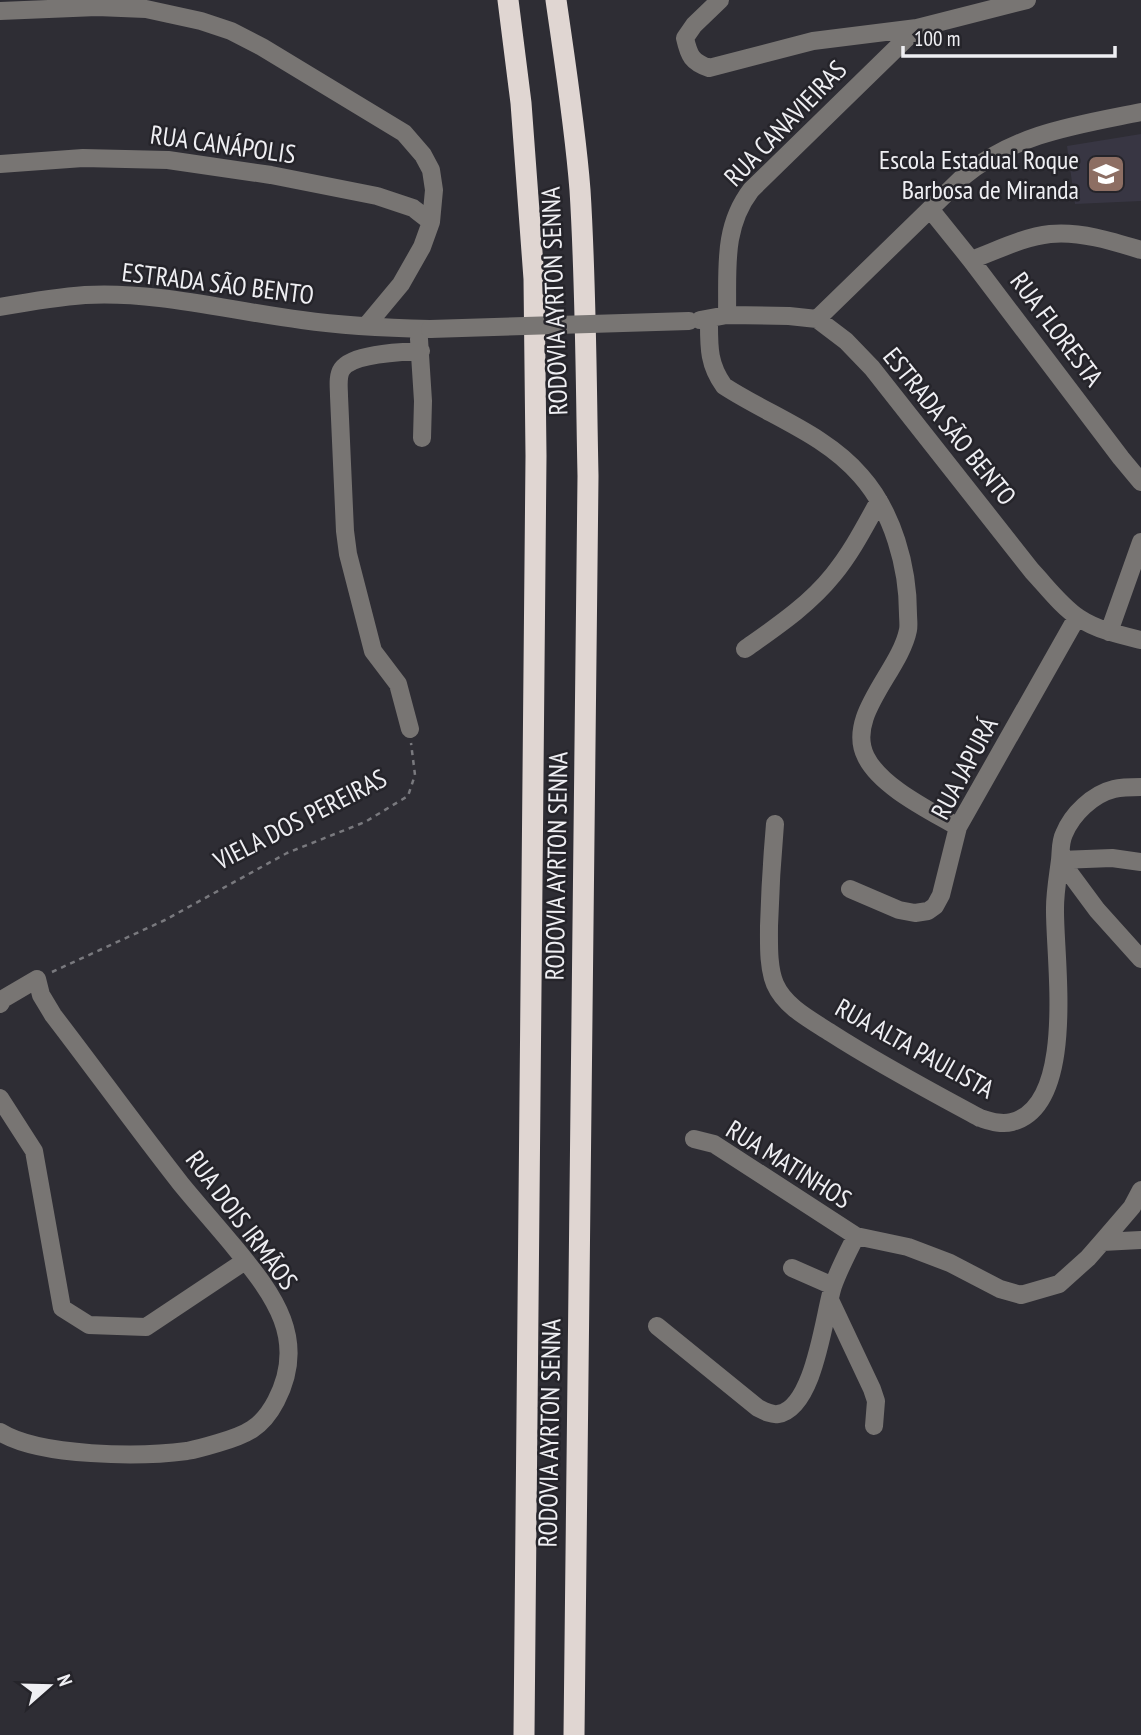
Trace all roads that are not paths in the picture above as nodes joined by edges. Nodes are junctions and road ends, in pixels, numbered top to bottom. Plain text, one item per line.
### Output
1 (508, 0) edge
2 (556, 0) edge
3 (720, 0) edge
4 (1027, 0) edge
5 (0, 10) edge
6 (917, 28) junction
7 (1141, 112) edge
8 (0, 164) edge
9 (930, 209) junction
10 (431, 222) junction
11 (1141, 250) edge
12 (971, 261) junction
13 (0, 307) edge
14 (718, 317) junction
15 (817, 319) junction
16 (366, 326) junction
17 (424, 329) junction
18 (421, 351) junction
19 (422, 438) dead end
20 (1141, 482) edge
21 (879, 501) junction
22 (1141, 542) edge
23 (1077, 617) junction
24 (1109, 632) junction
25 (1141, 640) edge
26 (745, 649) dead end
27 (410, 729) road end
28 (1141, 787) edge
29 (775, 824) dead end
30 (958, 827) junction
31 (1060, 860) junction
32 (1141, 862) edge
33 (849, 889) dead end
34 (1141, 959) edge
35 (0, 1003) edge
36 (0, 1098) edge
37 (694, 1139) dead end
38 (1141, 1190) edge
39 (856, 1236) junction
40 (1141, 1240) edge
41 (1102, 1242) junction
42 (245, 1261) junction
43 (792, 1269) dead end
44 (832, 1294) junction
45 (657, 1326) dead end
46 (874, 1426) dead end
47 (0, 1432) edge
48 (524, 1735) edge
49 (574, 1735) edge

1 - 48 highway, RODOVIA AYRTON SENNA
2 - 49 highway, RODOVIA AYRTON SENNA
3 - 6 street
4 - 6 street
5 - 10 street
6 - 14 street, RUA CANAVIEIRAS
7 - 9 street
8 - 10 street, RUA CANÁPOLIS
9 - 12 street, RUA FLORESTA
9 - 15 street
10 - 16 street
11 - 12 street
12 - 20 street, RUA FLORESTA
13 - 16 street, ESTRADA SÃO BENTO
14 - 15 street
14 - 17 street, ESTRADA SÃO BENTO, bridge
14 - 21 street, RUA CANAVIEIRAS
15 - 23 street, ESTRADA SÃO BENTO
16 - 17 street, ESTRADA SÃO BENTO
17 - 18 street
18 - 19 street
18 - 27 street
21 - 26 street
21 - 30 street, RUA CANAVIEIRAS
22 - 24 street
23 - 24 street, ESTRADA SÃO BENTO
23 - 30 street, RUA JAPURÁ
24 - 25 street, ESTRADA SÃO BENTO
28 - 31 street, RUA ALTA PAULISTA
29 - 31 street, RUA ALTA PAULISTA
30 - 33 street, RUA JAPURÁ
31 - 32 street
31 - 34 street
35 - 42 street, RUA DOIS IRMÃOS
36 - 42 street
37 - 39 street, RUA MATINHOS
38 - 41 street
39 - 41 street
39 - 44 street
40 - 41 street
42 - 47 street, RUA DOIS IRMÃOS
43 - 44 street
44 - 45 street
44 - 46 street

